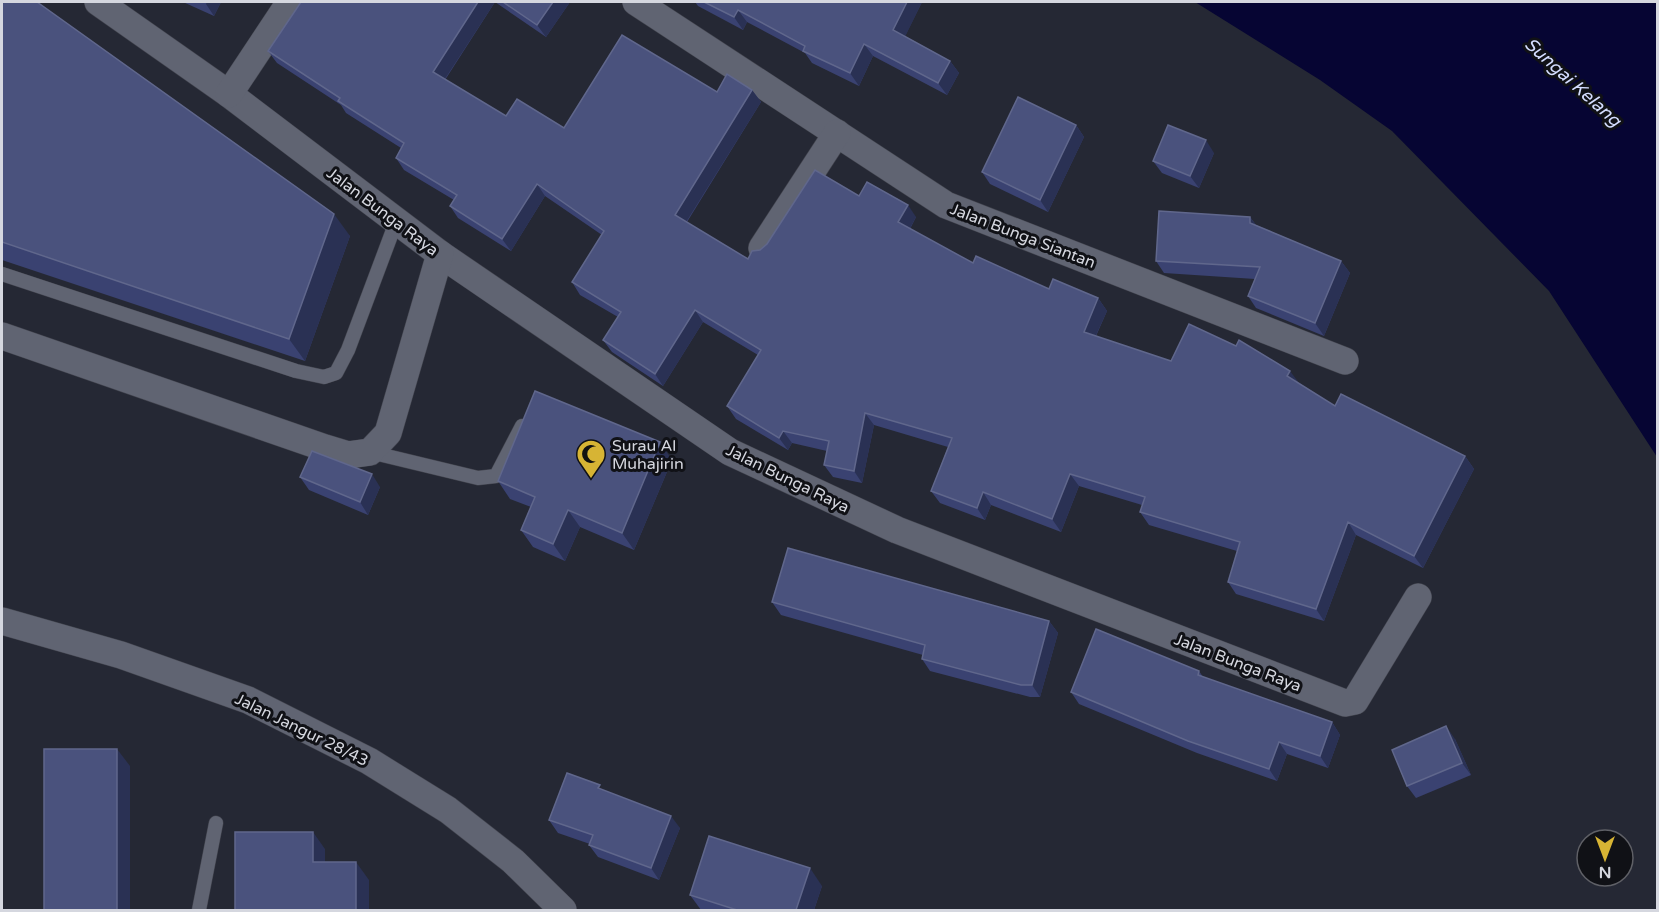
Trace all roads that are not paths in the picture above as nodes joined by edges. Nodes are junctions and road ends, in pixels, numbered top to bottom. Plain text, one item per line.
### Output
1 (98, 2) edge
2 (290, 2) edge
3 (636, 2) edge
4 (229, 94) junction
5 (837, 133) junction
6 (396, 222) junction
7 (762, 248) edge
8 (440, 254) junction
9 (2, 274) edge
10 (2, 336) edge
11 (1345, 361) dead end
12 (522, 426) edge
13 (370, 452) junction
14 (1418, 597) dead end
15 (2, 621) edge
16 (216, 823) dead end
17 (199, 910) edge
18 (563, 910) edge

1 - 4 street, Jalan Bunga Raya
2 - 4 street
3 - 5 street, Jalan Bunga Siantan
4 - 6 street, Jalan Bunga Raya
5 - 7 street
5 - 11 street, Jalan Bunga Siantan
6 - 8 street, Jalan Bunga Raya
6 - 9 lane
8 - 13 street
8 - 14 street, Jalan Bunga Raya
10 - 13 street
12 - 13 lane
15 - 18 street, Jalan Jangur 28/43
16 - 17 lane

